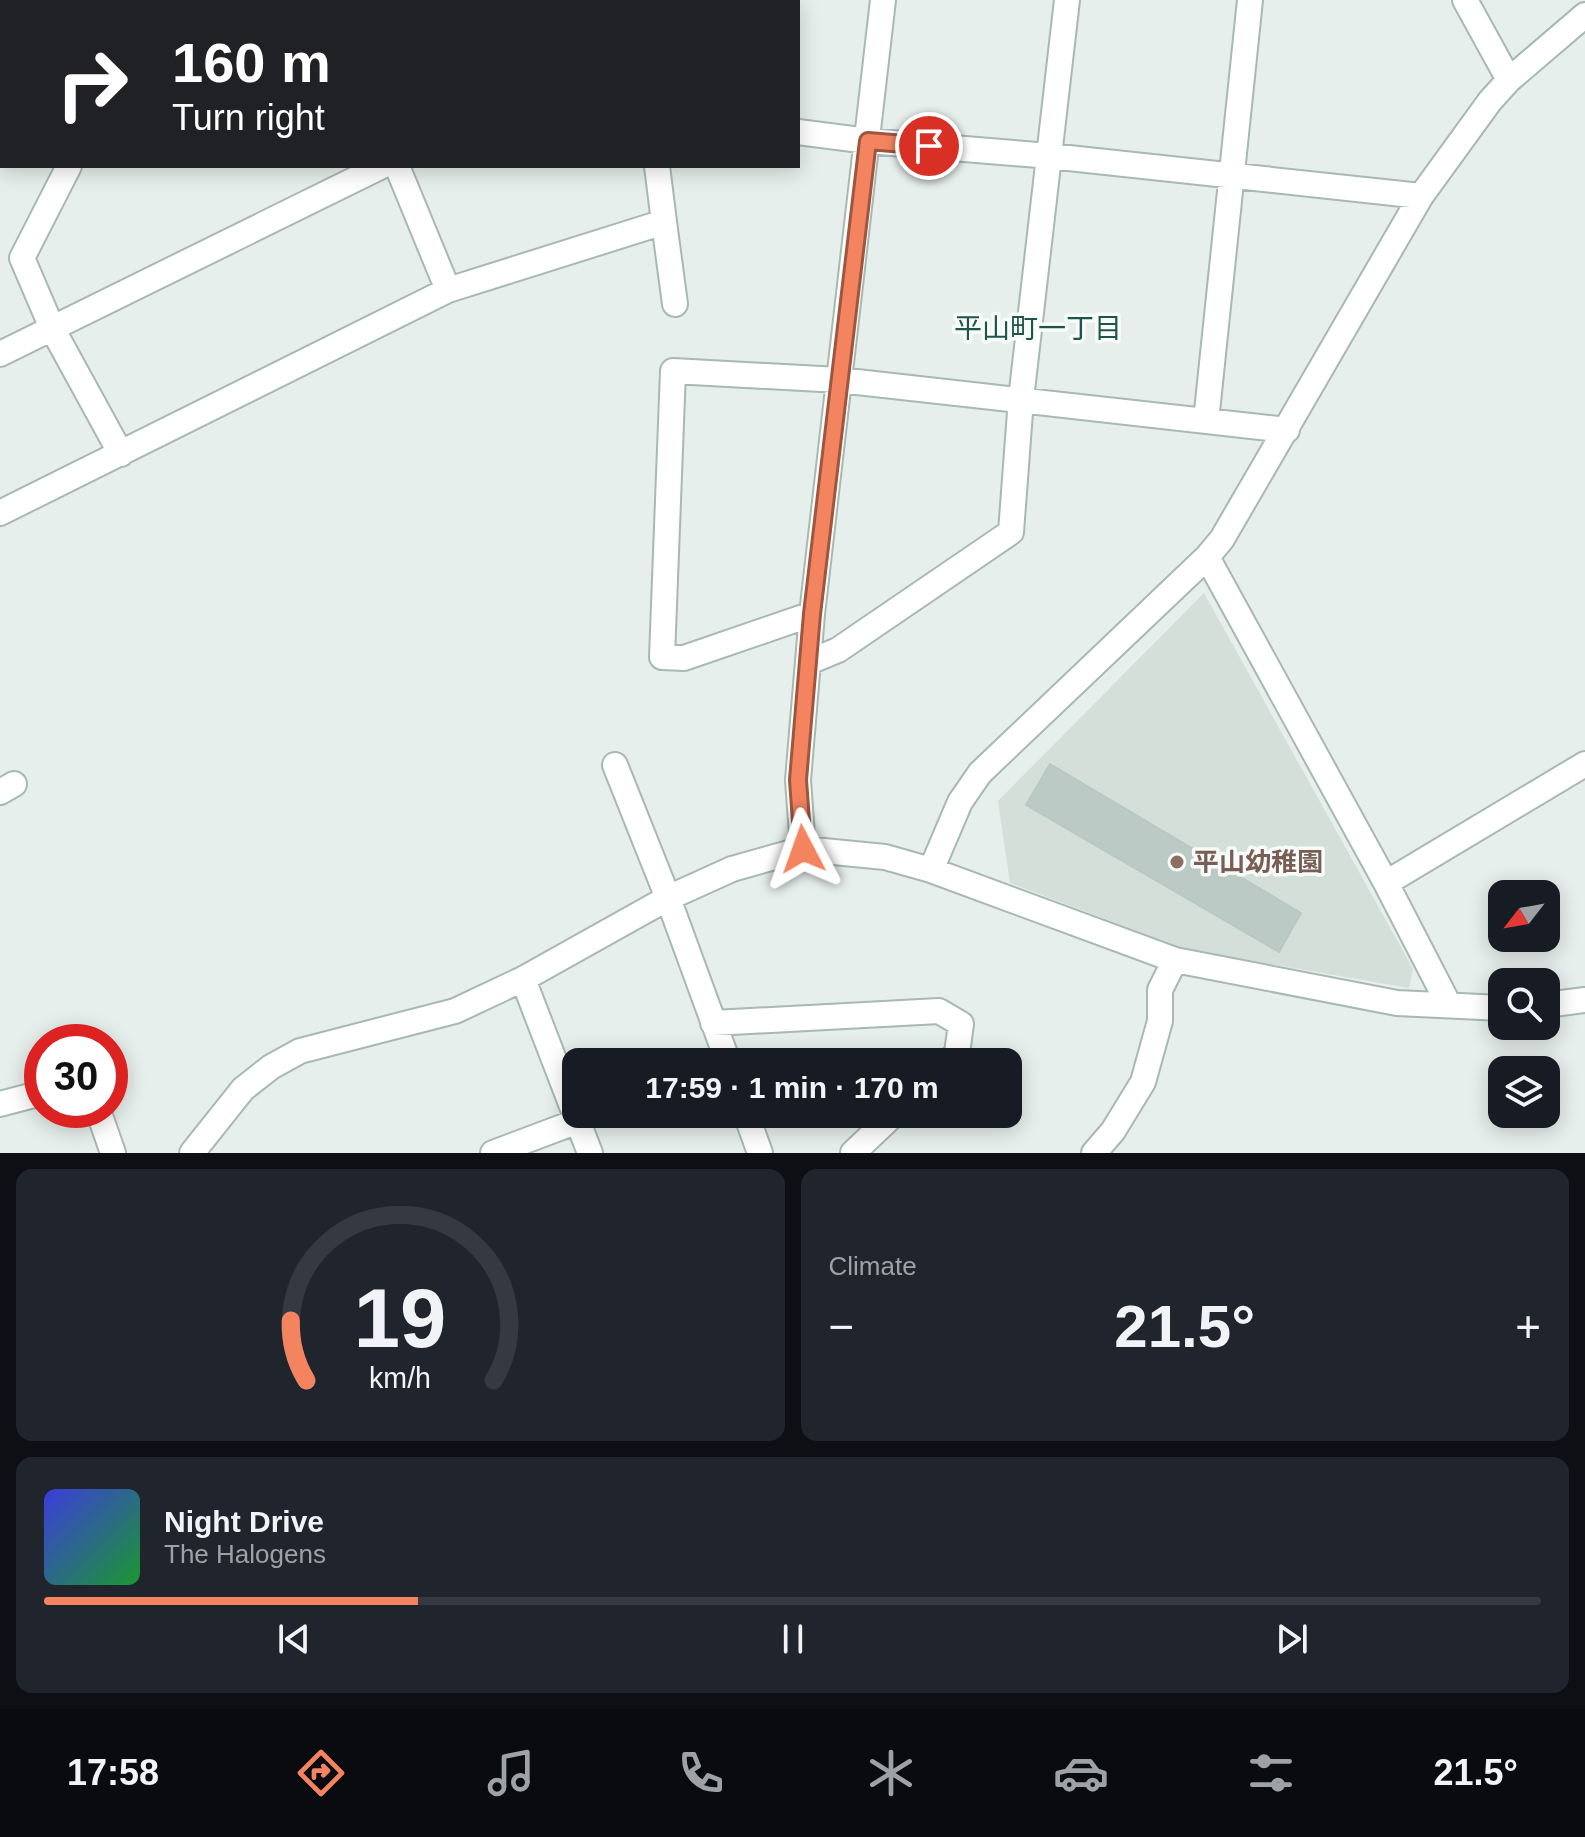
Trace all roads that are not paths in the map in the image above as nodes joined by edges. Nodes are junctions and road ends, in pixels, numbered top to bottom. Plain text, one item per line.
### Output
1 (883, 0) edge
2 (1067, 0) edge
3 (1250, 0) edge
4 (1465, 0) edge
5 (1585, 15) edge
6 (1509, 80) junction
7 (800, 132) edge
8 (868, 141) junction
9 (1050, 156) junction
10 (68, 168) edge
11 (378, 168) edge
12 (398, 168) edge
13 (657, 168) edge
14 (1233, 176) junction
15 (1421, 196) junction
16 (664, 222) junction
17 (448, 290) junction
18 (675, 304) dead end
19 (52, 328) junction
20 (0, 354) edge
21 (839, 380) junction
22 (1021, 399) junction
23 (1206, 421) junction
24 (1287, 430) junction
25 (121, 454) junction
26 (0, 513) edge
27 (1207, 557) junction
28 (812, 614) junction
29 (809, 662) junction
30 (1585, 764) edge
31 (615, 765) dead end
32 (803, 849) junction
33 (931, 870) junction
34 (1386, 883) junction
35 (668, 898) junction
36 (1175, 960) junction
37 (523, 979) junction
38 (1585, 1000) edge
39 (1560, 1003) edge
40 (1449, 1005) junction
41 (1488, 1007) edge
42 (713, 1023) junction
43 (723, 1048) edge
44 (958, 1048) edge
45 (562, 1080) edge
46 (24, 1098) edge
47 (0, 1104) edge
48 (562, 1127) edge
49 (104, 1128) edge
50 (581, 1128) edge
51 (751, 1128) edge
52 (879, 1128) edge
53 (113, 1153) edge
54 (192, 1153) edge
55 (493, 1153) edge
56 (590, 1153) edge
57 (760, 1153) edge
58 (853, 1153) edge
59 (1094, 1153) edge

1 - 8 street
2 - 9 street
3 - 14 street
4 - 6 street
5 - 6 street
6 - 15 street
7 - 8 street
8 - 9 street
8 - 21 street
9 - 14 street
9 - 22 street
10 - 19 street
11 - 19 street
12 - 17 street
13 - 16 street
14 - 15 street
14 - 23 street
15 - 24 street
16 - 17 street
16 - 18 street
17 - 25 street
19 - 20 street
19 - 25 street
21 - 22 street
21 - 28 street
21 - 28 street
22 - 23 street
22 - 29 street
23 - 24 street
24 - 27 street
25 - 26 street
27 - 33 street
27 - 34 street
28 - 29 street
29 - 32 street
30 - 34 street
31 - 35 street
32 - 33 street
32 - 35 street
33 - 36 street
34 - 40 street
35 - 37 street
35 - 42 street
36 - 40 street
36 - 59 street
37 - 45 street
37 - 54 street
38 - 39 street
40 - 41 street
42 - 43 street
42 - 44 street
46 - 47 street
48 - 55 street
49 - 53 street
50 - 56 street
51 - 57 street
52 - 58 street

